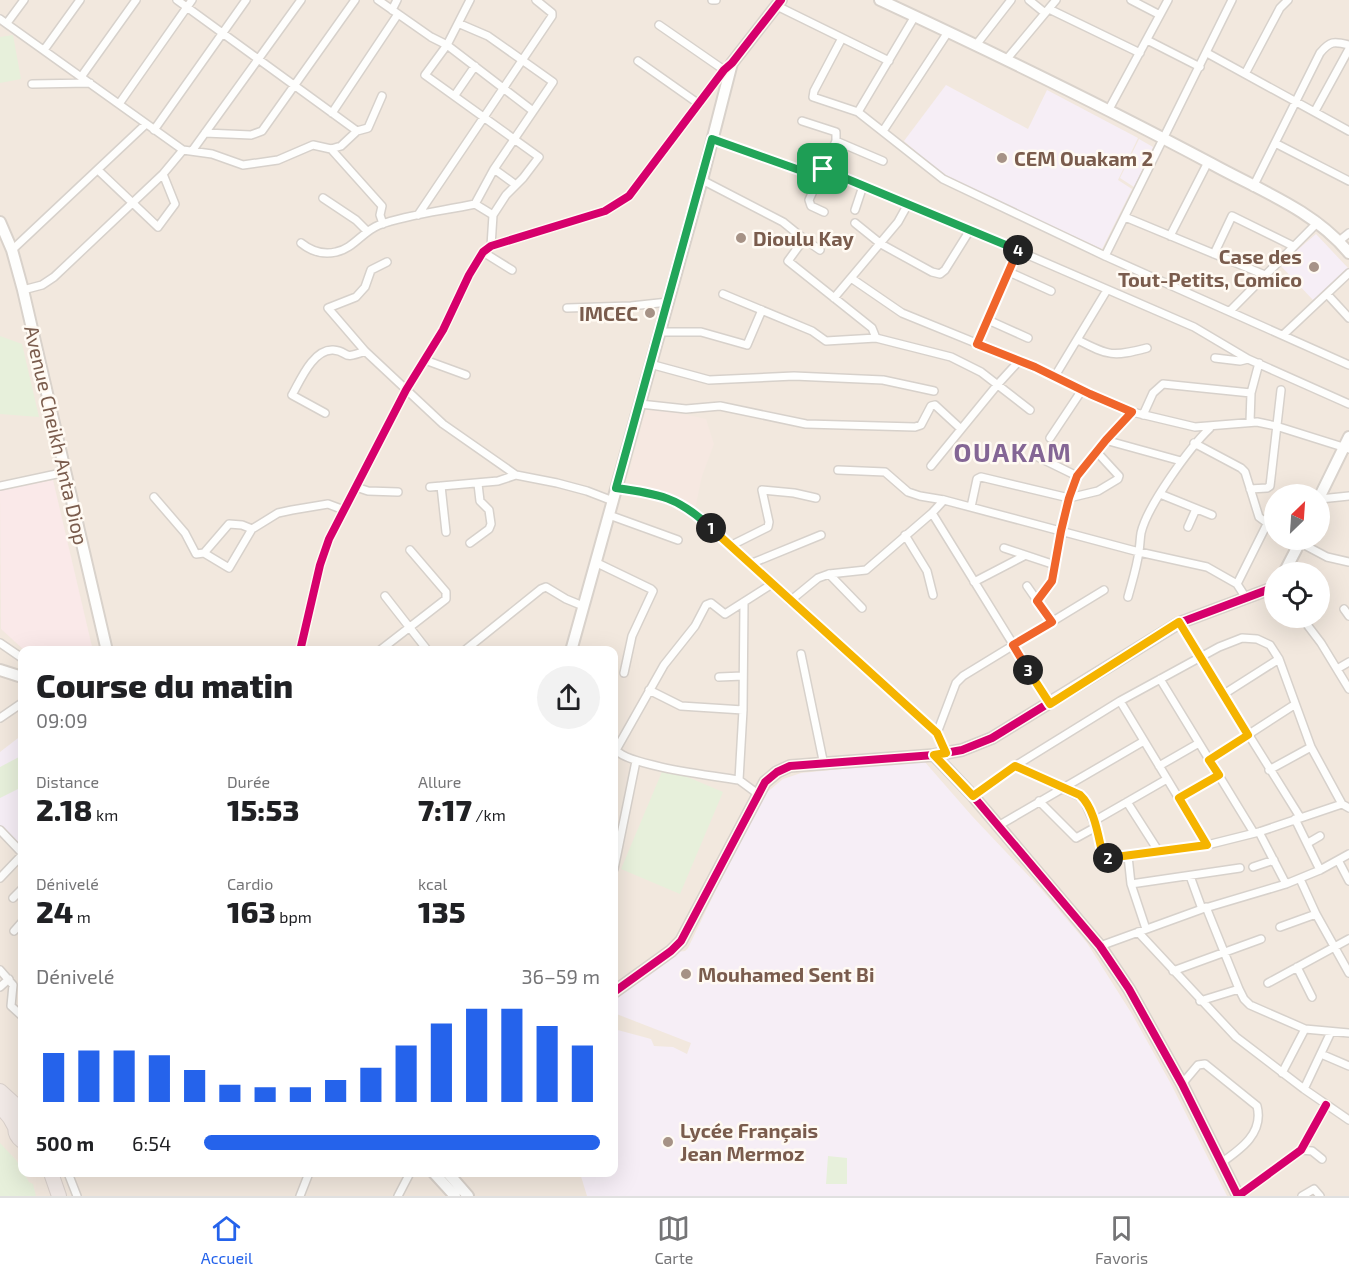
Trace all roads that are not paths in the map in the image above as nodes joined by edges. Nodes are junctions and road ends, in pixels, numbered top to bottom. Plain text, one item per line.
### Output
1 (24, 0) edge
2 (80, 0) edge
3 (136, 0) edge
4 (177, 0) edge
5 (192, 0) edge
6 (246, 0) edge
7 (301, 0) edge
8 (355, 0) edge
9 (378, 0) edge
10 (398, 0) edge
11 (470, 0) edge
12 (536, 0) edge
13 (1011, 0) edge
14 (1029, 0) edge
15 (1056, 0) edge
16 (1131, 0) edge
17 (1168, 0) edge
18 (1232, 0) edge
19 (1288, 0) edge
20 (886, 1) edge
21 (779, 3) edge
22 (187, 8) junction
23 (1047, 11) junction
24 (395, 12) junction
25 (1160, 15) junction
26 (915, 16) junction
27 (3, 21) edge
28 (460, 24) junction
29 (659, 25) dead end
30 (948, 32) junction
31 (223, 33) junction
32 (842, 38) junction
33 (1147, 40) junction
34 (447, 45) junction
35 (976, 45) junction
36 (1349, 45) edge
37 (1349, 49) edge
38 (44, 50) junction
39 (1140, 53) junction
40 (1207, 53) junction
41 (258, 59) junction
42 (523, 60) junction
43 (1006, 60) junction
44 (638, 61) dead end
45 (889, 61) junction
46 (1345, 64) edge
47 (475, 66) junction
48 (728, 66) junction
49 (1200, 67) junction
50 (1245, 74) junction
51 (81, 77) junction
52 (90, 83) junction
53 (32, 84) dead end
54 (295, 86) junction
55 (503, 89) junction
56 (455, 95) junction
57 (382, 96) dead end
58 (1296, 101) junction
59 (119, 104) junction
60 (699, 104) junction
61 (533, 111) junction
62 (1108, 111) junction
63 (1315, 111) junction
64 (858, 112) junction
65 (332, 113) junction
66 (485, 117) junction
67 (802, 121) dead end
68 (146, 124) junction
69 (154, 130) junction
70 (357, 131) junction
71 (883, 131) junction
72 (1349, 131) edge
73 (205, 133) junction
74 (514, 139) junction
75 (712, 139) junction
76 (1165, 140) junction
77 (836, 141) junction
78 (1275, 143) junction
79 (331, 149) junction
80 (183, 150) junction
81 (192, 151) junction
82 (883, 161) dead end
83 (1208, 162) junction
84 (494, 169) junction
85 (98, 170) junction
86 (821, 173) junction
87 (163, 174) junction
88 (702, 180) junction
89 (1349, 181) edge
90 (516, 185) junction
91 (863, 186) junction
92 (1253, 187) junction
93 (323, 198) dead end
94 (133, 203) junction
95 (475, 204) junction
96 (908, 204) junction
97 (855, 210) dead end
98 (824, 212) dead end
99 (418, 215) junction
100 (493, 215) junction
101 (1125, 217) junction
102 (0, 222) edge
103 (1318, 222) junction
104 (383, 224) junction
105 (855, 224) dead end
106 (970, 230) junction
107 (367, 231) junction
108 (1349, 233) edge
109 (1170, 236) junction
110 (804, 239) junction
111 (1339, 241) junction
112 (301, 243) dead end
113 (881, 244) junction
114 (491, 246) junction
115 (1293, 246) junction
116 (12, 250) junction
117 (820, 250) dead end
118 (1018, 250) junction
119 (483, 252) junction
120 (1349, 253) edge
121 (1214, 254) junction
122 (1105, 256) junction
123 (387, 262) dead end
124 (512, 270) dead end
125 (1009, 272) junction
126 (1349, 273) edge
127 (1264, 275) junction
128 (852, 278) junction
129 (23, 290) junction
130 (1107, 290) junction
131 (1051, 291) dead end
132 (723, 294) dead end
133 (1327, 294) junction
134 (834, 298) junction
135 (668, 302) junction
136 (567, 308) dead end
137 (762, 310) junction
138 (1230, 311) junction
139 (1349, 318) edge
140 (988, 320) junction
141 (660, 332) junction
142 (1283, 335) junction
143 (876, 338) junction
144 (1028, 338) dead end
145 (1078, 340) junction
146 (977, 344) junction
147 (1147, 348) dead end
148 (365, 351) junction
149 (1215, 358) dead end
150 (1248, 359) junction
151 (425, 360) junction
152 (1020, 360) junction
153 (1258, 363) junction
154 (650, 364) junction
155 (1349, 365) edge
156 (466, 375) dead end
157 (1055, 376) junction
158 (998, 384) junction
159 (406, 390) junction
160 (1082, 390) junction
161 (1281, 390) dead end
162 (934, 391) dead end
163 (1251, 393) junction
164 (640, 404) junction
165 (1349, 404) edge
166 (1029, 410) dead end
167 (1132, 412) junction
168 (325, 413) dead end
169 (1143, 415) junction
170 (1250, 422) junction
171 (1276, 426) junction
172 (1210, 428) junction
173 (961, 429) junction
174 (1050, 438) dead end
175 (1106, 440) junction
176 (1194, 443) junction
177 (1347, 444) edge
178 (1096, 451) junction
179 (1036, 456) dead end
180 (1181, 461) junction
181 (931, 466) dead end
182 (838, 470) dead end
183 (66, 472) junction
184 (516, 476) junction
185 (1077, 476) junction
186 (478, 484) junction
187 (1327, 484) edge
188 (0, 486) edge
189 (441, 486) junction
190 (356, 487) junction
191 (430, 487) dead end
192 (616, 488) junction
193 (1250, 489) junction
194 (398, 492) dead end
195 (1160, 494) junction
196 (1349, 496) edge
197 (154, 497) dead end
198 (1330, 497) edge
199 (816, 498) dead end
200 (1069, 498) junction
201 (944, 500) junction
202 (613, 501) junction
203 (971, 507) junction
204 (1196, 509) junction
205 (344, 510) junction
206 (933, 513) junction
207 (609, 515) junction
208 (1212, 515) dead end
209 (1264, 522) edge
210 (1188, 527) dead end
211 (252, 529) junction
212 (1264, 530) edge
213 (1061, 531) junction
214 (446, 532) dead end
215 (821, 535) dead end
216 (905, 535) junction
217 (678, 540) dead end
218 (470, 543) dead end
219 (730, 546) junction
220 (1004, 548) dead end
221 (410, 550) dead end
222 (1314, 550) edge
223 (1139, 552) junction
224 (204, 553) junction
225 (1024, 555) junction
226 (595, 562) junction
227 (1349, 562) edge
228 (750, 564) junction
229 (1055, 565) junction
230 (829, 574) junction
231 (974, 582) junction
232 (772, 584) junction
233 (1237, 584) junction
234 (1027, 586) dead end
235 (1104, 590) dead end
236 (1264, 591) edge
237 (933, 595) dead end
238 (385, 596) dead end
239 (1128, 597) dead end
240 (1246, 598) junction
241 (790, 601) junction
242 (1037, 601) junction
243 (744, 602) junction
244 (583, 606) junction
245 (862, 608) dead end
246 (1344, 609) dead end
247 (1349, 616) edge
248 (1052, 622) junction
249 (1179, 622) junction
250 (410, 627) junction
251 (1310, 628) edge
252 (0, 643) edge
253 (474, 643) junction
254 (1013, 645) junction
255 (105, 646) edge
256 (301, 646) edge
257 (385, 646) edge
258 (424, 646) edge
259 (470, 646) edge
260 (476, 646) edge
261 (572, 646) edge
262 (801, 654) dead end
263 (18, 655) edge
264 (1200, 657) junction
265 (1279, 659) junction
266 (1349, 662) edge
267 (1337, 669) junction
268 (0, 670) edge
269 (624, 673) dead end
270 (18, 676) edge
271 (743, 676) junction
272 (719, 677) dead end
273 (1160, 679) junction
274 (1349, 688) edge
275 (649, 690) junction
276 (1224, 694) junction
277 (1120, 701) junction
278 (1050, 704) junction
279 (1294, 705) junction
280 (18, 706) edge
281 (743, 710) junction
282 (0, 718) edge
283 (937, 733) junction
284 (1248, 735) junction
285 (1144, 741) junction
286 (1199, 743) junction
287 (618, 746) edge
288 (1311, 747) junction
289 (618, 752) edge
290 (946, 753) junction
291 (934, 755) junction
292 (1209, 760) junction
293 (636, 761) junction
294 (824, 765) junction
295 (1015, 766) junction
296 (1159, 766) junction
297 (1269, 770) junction
298 (1219, 775) junction
299 (1167, 779) junction
300 (739, 780) junction
301 (1061, 788) junction
302 (758, 794) junction
303 (973, 796) junction
304 (1179, 798) junction
305 (1039, 801) junction
306 (1127, 802) junction
307 (1342, 804) junction
308 (1349, 808) edge
309 (1298, 818) junction
310 (1095, 824) junction
311 (998, 826) junction
312 (0, 830) edge
313 (1257, 832) junction
314 (1320, 836) dead end
315 (1308, 843) junction
316 (1207, 845) junction
317 (618, 849) edge
318 (18, 850) edge
319 (1159, 852) junction
320 (1349, 854) edge
321 (1128, 856) junction
322 (18, 858) edge
323 (1274, 860) junction
324 (1338, 860) junction
325 (1252, 867) dead end
326 (1240, 868) dead end
327 (1320, 870) junction
328 (1190, 876) junction
329 (0, 878) edge
330 (1300, 879) junction
331 (1349, 881) edge
332 (1131, 884) junction
333 (1286, 884) junction
334 (18, 893) edge
335 (13, 898) dead end
336 (1204, 908) junction
337 (1316, 914) junction
338 (18, 926) edge
339 (1280, 927) dead end
340 (1146, 929) junction
341 (14, 931) dead end
342 (1138, 932) junction
343 (1261, 939) dead end
344 (1349, 939) edge
345 (1100, 946) junction
346 (1335, 946) junction
347 (1225, 952) junction
348 (1297, 966) junction
349 (0, 970) edge
350 (1173, 971) junction
351 (1349, 973) edge
352 (9, 979) junction
353 (1268, 983) dead end
354 (0, 987) edge
355 (1239, 988) junction
356 (618, 989) edge
357 (1312, 997) dead end
358 (1200, 1001) junction
359 (18, 1012) edge
360 (1305, 1029) junction
361 (1330, 1032) junction
362 (1349, 1033) edge
363 (1321, 1054) junction
364 (1349, 1066) edge
365 (1282, 1073) junction
366 (1182, 1084) junction
367 (1304, 1089) junction
368 (0, 1091) edge
369 (1326, 1105) junction
370 (0, 1106) edge
371 (18, 1107) edge
372 (1349, 1120) edge
373 (18, 1130) edge
374 (1301, 1150) junction
375 (1322, 1159) dead end
376 (1221, 1163) junction
377 (44, 1177) edge
378 (52, 1177) edge
379 (70, 1177) edge
380 (307, 1177) edge
381 (408, 1177) edge
382 (438, 1177) edge
383 (451, 1177) edge
384 (51, 1196) edge
385 (59, 1196) edge
386 (77, 1196) edge
387 (300, 1196) edge
388 (399, 1196) edge
389 (455, 1196) edge
390 (468, 1196) edge
391 (1238, 1196) edge
392 (1302, 1196) edge
393 (1320, 1196) edge

1 - 27 street
2 - 38 street
3 - 51 street
4 - 22 street
5 - 22 street
6 - 31 street
7 - 41 street
8 - 54 street
9 - 24 street
10 - 24 street
11 - 28 street
12 - 42 street
13 - 35 street
14 - 23 street
15 - 23 street
16 - 25 street
17 - 25 street
18 - 40 street
19 - 50 street
20 - 26 street
21 - 32 street
21 - 48 street
22 - 31 street
22 - 59 street
23 - 39 street
23 - 43 street
24 - 34 street
24 - 65 street
25 - 33 street
26 - 30 street
26 - 45 street
27 - 38 street
28 - 34 street
28 - 42 street
29 - 48 street
30 - 35 street
30 - 71 street
31 - 41 street
31 - 69 street
32 - 45 street
32 - 64 street
33 - 39 street
33 - 49 street
34 - 47 street
34 - 56 street
35 - 43 street
36 - 58 street
37 - 46 street
38 - 51 street
39 - 62 street
40 - 49 street
40 - 50 street
41 - 54 street
41 - 73 street
42 - 55 street
42 - 61 street
43 - 62 street
44 - 60 street
45 - 64 street
46 - 63 street
47 - 55 street
47 - 56 street
48 - 60 street
48 - 75 street
49 - 76 street
50 - 58 street
51 - 52 street
52 - 53 street
52 - 59 street
54 - 65 street
54 - 73 street
55 - 61 street
55 - 66 street
56 - 66 street
57 - 70 street
58 - 63 street
58 - 78 street
59 - 68 street
60 - 114 street
61 - 74 street
62 - 76 street
63 - 72 street
64 - 71 street
65 - 70 street
66 - 74 street
66 - 99 street
67 - 77 street
68 - 69 street
68 - 85 street
69 - 80 street
70 - 79 street
71 - 122 street
73 - 81 street
74 - 84 street
74 - 90 street
75 - 86 street
75 - 88 street
76 - 83 street
76 - 101 street
77 - 82 street
77 - 86 street
78 - 89 street
78 - 92 street
79 - 81 street
79 - 104 street
80 - 81 street
80 - 87 street
83 - 92 street
83 - 109 street
84 - 90 street
84 - 95 street
85 - 94 street
85 - 116 street
86 - 91 street
86 - 98 street
87 - 94 street
87 - 94 street
88 - 110 street
88 - 135 street
90 - 100 street
91 - 96 street
91 - 97 street
92 - 103 street
93 - 107 street
94 - 129 street
95 - 99 street
95 - 100 street
96 - 106 street
96 - 113 street
99 - 104 street
100 - 114 street
101 - 109 street
101 - 122 street
102 - 116 street, Avenue Cheikh Anta Diop
103 - 111 street
103 - 115 street
104 - 107 street
105 - 113 street
106 - 113 street
106 - 118 street
107 - 112 street
108 - 111 street
109 - 121 street
110 - 117 street
110 - 134 street
111 - 120 street
113 - 128 street
114 - 119 street
115 - 121 street
115 - 127 street
116 - 129 street, Avenue Cheikh Anta Diop
118 - 125 street
118 - 130 street
119 - 124 street
119 - 151 street
121 - 127 street
122 - 138 street
123 - 148 street
125 - 131 street
125 - 140 street
126 - 133 street
127 - 138 street
128 - 134 street
128 - 146 street
129 - 183 street, Avenue Cheikh Anta Diop
130 - 145 street
130 - 150 street
132 - 137 street
133 - 139 street
133 - 142 street
134 - 143 street
135 - 136 street
135 - 141 street
137 - 141 street
137 - 143 street
138 - 142 street
140 - 144 street
140 - 146 street
141 - 154 street
142 - 155 street
143 - 158 street
145 - 147 street
145 - 157 street
146 - 152 street
148 - 159 street
148 - 168 street
149 - 150 street
150 - 153 street
151 - 156 street
151 - 159 street
152 - 157 street
152 - 158 street
153 - 163 street
153 - 165 street
154 - 162 street
154 - 164 street
157 - 160 street
158 - 166 street
158 - 173 street
159 - 184 street
159 - 190 street
160 - 167 street
160 - 174 street
161 - 171 street
163 - 169 street
163 - 170 street
164 - 173 street
164 - 192 street
167 - 169 street
167 - 175 street
169 - 172 street
170 - 171 street
170 - 172 street
171 - 177 street
171 - 193 street
172 - 176 street
173 - 181 street
175 - 178 street
175 - 180 street
176 - 180 street
176 - 193 street
177 - 187 street
178 - 185 street
178 - 200 street
179 - 185 street
180 - 195 street
182 - 201 street
183 - 188 street
183 - 255 street, Avenue Cheikh Anta Diop
184 - 186 street
184 - 202 street
185 - 200 street
186 - 189 street
186 - 218 street
189 - 191 street
189 - 214 street
190 - 194 street
190 - 205 street
192 - 202 street
192 - 219 street
193 - 209 street
195 - 204 street
195 - 223 street
196 - 198 street
197 - 224 street
199 - 219 street
200 - 203 street
200 - 213 street
201 - 203 street
201 - 206 street
202 - 207 street
203 - 213 street
204 - 208 street
204 - 210 street
205 - 211 street
205 - 256 street
206 - 216 street
206 - 231 street
207 - 217 street
207 - 226 street
211 - 224 street
211 - 224 street
212 - 233 street
213 - 223 street
213 - 229 street
215 - 228 street
216 - 230 street
216 - 237 street
219 - 228 street
220 - 225 street
221 - 250 street
222 - 227 street
223 - 233 street
223 - 239 street
225 - 229 street
225 - 231 street
226 - 244 street
226 - 269 street
228 - 232 street
229 - 242 street
230 - 241 street
230 - 245 street
231 - 254 street
232 - 241 street
232 - 243 street
233 - 240 street
234 - 242 street
235 - 248 street
236 - 240 street
238 - 250 street
240 - 249 street
241 - 283 street
242 - 248 street
243 - 271 street
243 - 275 street
244 - 253 street
244 - 261 street
246 - 247 street
248 - 254 street
249 - 264 street
249 - 278 street
250 - 257 street
250 - 258 street
251 - 267 street
252 - 263 street
253 - 259 street
253 - 260 street
254 - 278 street
254 - 283 street
262 - 294 street
264 - 265 street
264 - 273 street
264 - 276 street
265 - 276 street
265 - 279 street
266 - 267 street
267 - 274 street
268 - 270 street
271 - 272 street
271 - 281 street
273 - 277 street
273 - 286 street
275 - 281 street
275 - 287 street
276 - 284 street
277 - 285 street
277 - 295 street
278 - 290 street
279 - 284 street
279 - 288 street
280 - 282 street
281 - 300 street
283 - 290 street
284 - 292 street
284 - 297 street
285 - 296 street
285 - 301 street
286 - 292 street
286 - 296 street
288 - 297 street
288 - 307 street
289 - 293 street
290 - 291 street
291 - 294 street
291 - 303 street
292 - 298 street
293 - 300 street
293 - 317 street
294 - 302 street
295 - 301 street
295 - 303 street
296 - 299 street
297 - 309 street
298 - 304 street
298 - 313 street
299 - 304 street
299 - 306 street
300 - 302 street
301 - 305 street
301 - 310 street
302 - 356 street
303 - 311 street
304 - 316 street
305 - 310 street
305 - 311 street
306 - 310 street
306 - 319 street
307 - 308 street
307 - 309 street
309 - 313 street
309 - 315 street
310 - 321 street
311 - 345 street
312 - 318 street
313 - 316 street
313 - 323 street
314 - 315 street
315 - 327 street
316 - 319 street
319 - 321 street
320 - 324 street
321 - 332 street
322 - 329 street
323 - 325 street
323 - 333 street
324 - 327 street
324 - 331 street
326 - 328 street
327 - 330 street
328 - 332 street
328 - 336 street
330 - 333 street
330 - 337 street
332 - 340 street
333 - 336 street
334 - 335 street
336 - 340 street
336 - 347 street
337 - 339 street
337 - 346 street
338 - 341 street
340 - 342 street
342 - 345 street
342 - 350 street
343 - 347 street
344 - 346 street
345 - 366 street
346 - 348 street
346 - 351 street
347 - 350 street
347 - 355 street
348 - 353 street
348 - 357 street
349 - 352 street
350 - 358 street
352 - 354 street
352 - 359 street
355 - 358 street
355 - 360 street
358 - 365 street
360 - 361 street
360 - 365 street
361 - 362 street
361 - 363 street
363 - 364 street
363 - 367 street
365 - 367 street
366 - 376 street
366 - 376 street
367 - 369 street
368 - 371 highway
369 - 372 street
369 - 374 street
370 - 373 highway
374 - 375 street
374 - 391 street
376 - 391 street
377 - 384 highway
378 - 385 highway
379 - 386 street
380 - 387 street
381 - 388 street
382 - 389 street
383 - 390 street
392 - 393 street

